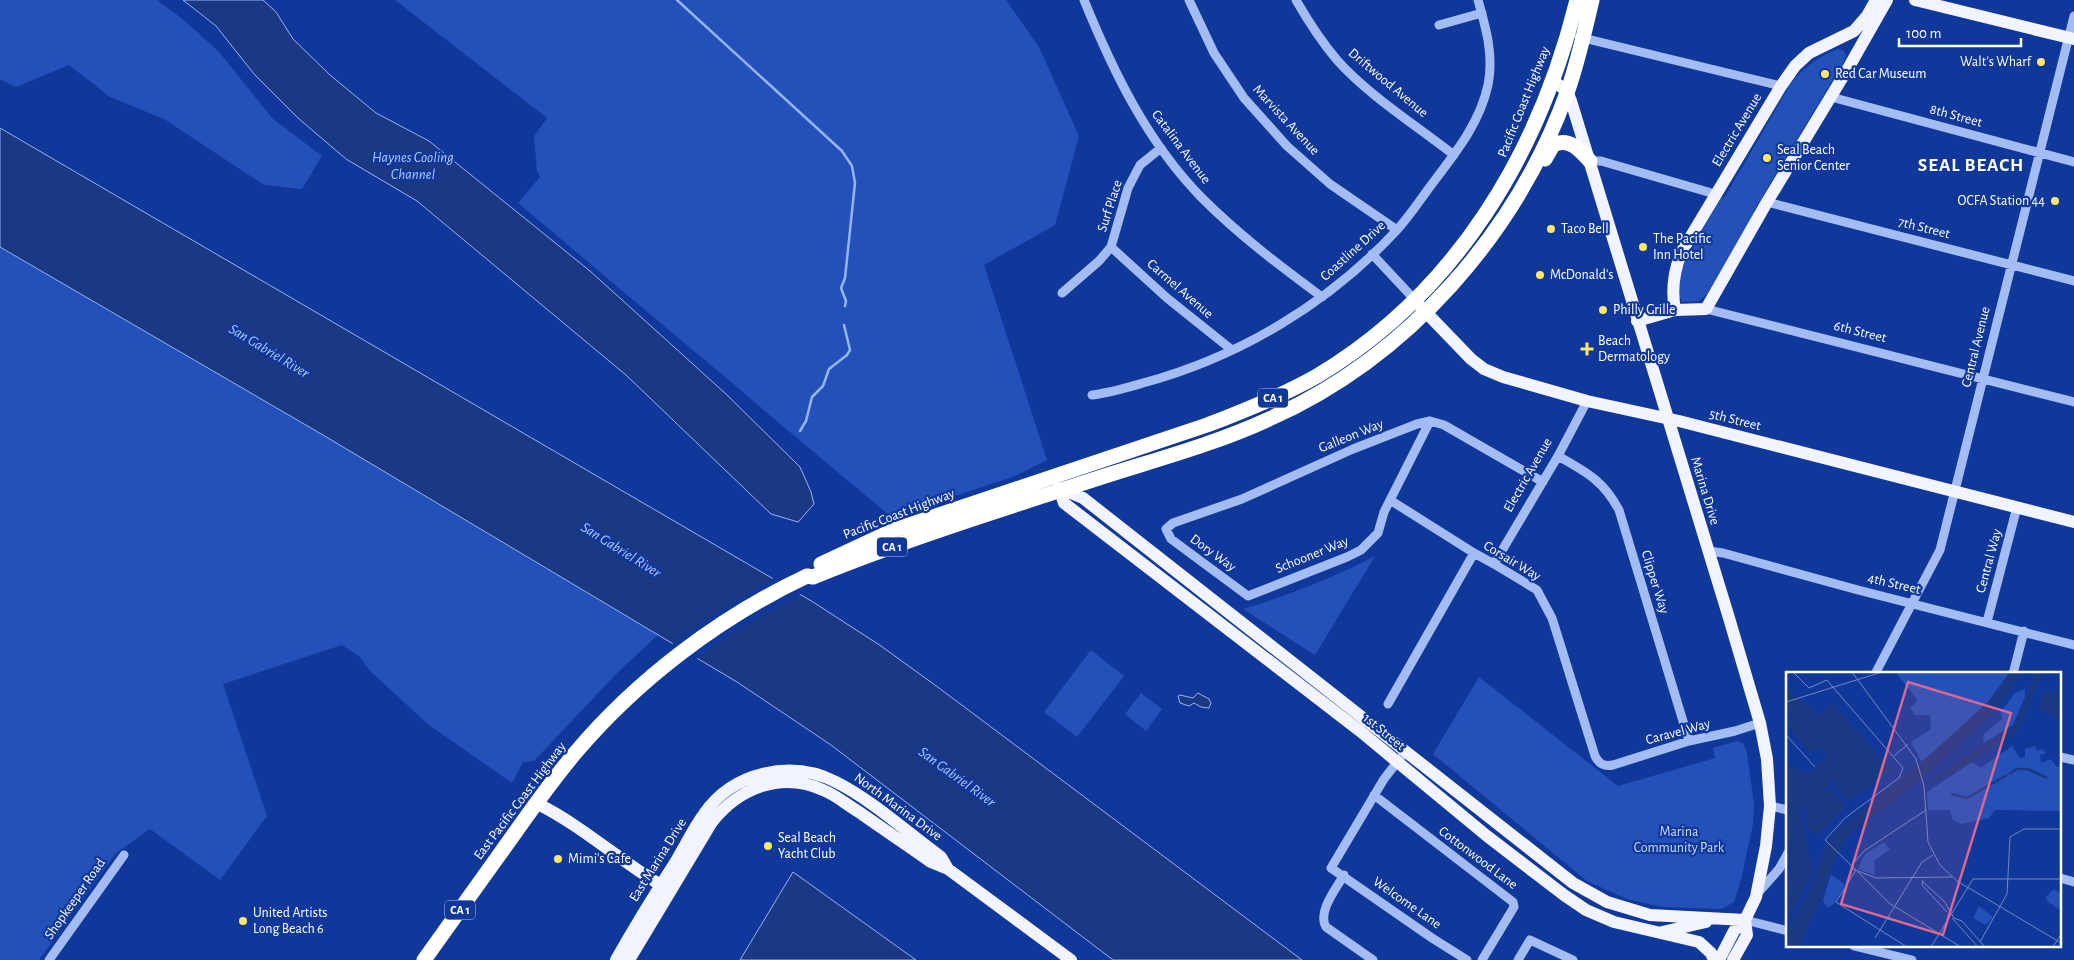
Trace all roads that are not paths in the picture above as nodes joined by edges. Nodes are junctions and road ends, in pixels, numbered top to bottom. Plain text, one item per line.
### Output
1 (1084, 0) edge
2 (1189, 0) edge
3 (1296, 0) edge
4 (1478, 0) edge
5 (1577, 0) edge
6 (1592, 0) edge
7 (1876, 0) edge
8 (1887, 0) edge
9 (1915, 0) edge
10 (1482, 13) junction
11 (2074, 16) edge
12 (1439, 25) dead end
13 (1567, 35) junction
14 (1583, 38) junction
15 (2072, 39) edge
16 (1833, 42) junction
17 (1850, 66) junction
18 (1553, 81) junction
19 (1781, 86) junction
20 (1568, 91) junction
21 (1831, 97) junction
22 (1161, 148) junction
23 (2039, 153) junction
24 (1454, 155) junction
25 (1590, 161) junction
26 (2074, 162) edge
27 (1715, 194) junction
28 (1767, 202) junction
29 (1511, 206) junction
30 (1397, 230) junction
31 (1463, 246) junction
32 (1111, 247) junction
33 (1372, 254) junction
34 (1476, 256) junction
35 (2011, 265) junction
36 (2074, 281) edge
37 (1062, 293) dead end
38 (1322, 297) junction
39 (1415, 300) junction
40 (1706, 309) junction
41 (1675, 310) junction
42 (1426, 312) junction
43 (1637, 321) junction
44 (1232, 350) junction
45 (1982, 378) junction
46 (1092, 395) dead end
47 (1587, 401) junction
48 (2074, 402) edge
49 (1667, 418) junction
50 (1430, 421) junction
51 (1558, 456) junction
52 (1047, 479) junction
53 (1543, 482) junction
54 (1060, 490) junction
55 (1954, 492) junction
56 (1390, 500) junction
57 (2017, 507) junction
58 (2074, 522) edge
59 (1166, 529) joint
60 (1708, 551) junction
61 (1474, 553) junction
62 (1494, 564) junction
63 (805, 576) junction
64 (1248, 596) joint
65 (1912, 602) junction
66 (1987, 622) junction
67 (2024, 631) junction
68 (2074, 644) edge
69 (1876, 672) edge
70 (2014, 672) edge
71 (1388, 704) dead end
72 (1760, 723) junction
73 (1690, 741) junction
74 (1406, 751) junction
75 (1397, 762) junction
76 (1604, 766) joint
77 (740, 789) joint
78 (1374, 795) junction
79 (536, 803) junction
80 (1770, 806) junction
81 (1786, 810) edge
82 (124, 855) dead end
83 (1786, 857) edge
84 (1344, 875) junction
85 (666, 888) junction
86 (1756, 897) junction
87 (1717, 919) junction
88 (1745, 920) junction
89 (1786, 930) edge
90 (1655, 933) junction
91 (1861, 948) edge
92 (1897, 958) edge
93 (49, 960) edge
94 (424, 960) edge
95 (616, 960) edge
96 (628, 960) edge
97 (1071, 960) edge
98 (1373, 960) edge
99 (1467, 960) edge
100 (1482, 960) edge
101 (1518, 960) edge
102 (1573, 960) edge
103 (1714, 960) edge
104 (1719, 960) edge
105 (1733, 960) edge
106 (1912, 960) edge

1 - 22 street, Catalina Avenue
2 - 30 street, Marvista Avenue
3 - 24 street, Driftwood Avenue
4 - 10 street, Coastline Drive
5 - 13 highway, Pacific Coast Highway / CA 1
6 - 14 highway, Pacific Coast Highway / CA 1
7 - 16 main road, Electric Avenue
8 - 17 main road
9 - 15 main road
10 - 12 street
10 - 24 street, Coastline Drive
11 - 15 street, Central Avenue
13 - 14 street
13 - 18 highway, Pacific Coast Highway / CA 1
14 - 19 street
14 - 20 highway, Pacific Coast Highway / CA 1
15 - 23 street, Central Avenue
16 - 17 main road
16 - 19 main road, Electric Avenue
17 - 21 main road
18 - 20 main road
18 - 31 highway, Pacific Coast Highway / CA 1
19 - 27 main road, Electric Avenue
20 - 25 main road, Marina Drive
20 - 29 highway, Pacific Coast Highway / CA 1
21 - 23 street, 8th Street
21 - 28 main road
22 - 32 street, Surf Place
22 - 38 street, Catalina Avenue
23 - 26 street, 8th Street
23 - 35 street, Central Avenue
24 - 30 street, Coastline Drive
25 - 27 street
25 - 29 highway
25 - 43 main road, Marina Drive
27 - 41 main road, Electric Avenue
28 - 35 street, 7th Street
28 - 40 main road
29 - 34 highway, Pacific Coast Highway / CA 1
30 - 33 street, Coastline Drive
31 - 34 highway
31 - 39 highway, Pacific Coast Highway / CA 1
32 - 37 street, Surf Place
32 - 44 street, Carmel Avenue
33 - 38 street, Coastline Drive
33 - 39 street
34 - 42 highway, Pacific Coast Highway / CA 1
35 - 36 street, 7th Street
35 - 45 street, Central Avenue
38 - 44 street, Coastline Drive
39 - 42 main road, 5th Street
39 - 52 highway, Pacific Coast Highway / CA 1
40 - 41 main road, 6th Street
40 - 45 street, 6th Street
41 - 43 main road, 6th Street
42 - 47 main road, 5th Street
42 - 54 highway, Pacific Coast Highway / CA 1
43 - 49 main road, Marina Drive
44 - 46 street, Coastline Drive
45 - 48 street, 6th Street
45 - 55 street, Central Avenue
47 - 49 main road, 5th Street
47 - 51 street, Electric Avenue
49 - 55 main road, 5th Street
49 - 60 main road, Marina Drive
50 - 53 street
50 - 56 street, Schooner Way
50 - 59 street, Galleon Way
51 - 53 street, Electric Avenue
51 - 73 street, Clipper Way
52 - 54 main road, 1st Street
52 - 63 highway, Pacific Coast Highway / CA 1
53 - 62 street, Electric Avenue
54 - 63 highway, Pacific Coast Highway / CA 1
54 - 74 main road, 1st Street
54 - 75 main road, 1st Street
55 - 57 main road, 5th Street
55 - 65 street, Central Avenue
56 - 61 street, Corsair Way
56 - 64 street, Schooner Way
57 - 58 main road, 5th Street
57 - 66 street, Central Way
59 - 64 street, Dory Way
60 - 65 street, 4th Street
60 - 72 main road, Marina Drive
61 - 62 street, Corsair Way
61 - 71 street
62 - 76 street, Corsair Way
63 - 79 highway, East Pacific Coast Highway / CA 1
65 - 66 street, 4th Street
65 - 69 street, Central Avenue
66 - 67 street, 4th Street
67 - 68 street, 4th Street
67 - 70 street
72 - 73 street, Caravel Way
72 - 80 main road, Marina Drive
73 - 76 street, Caravel Way
74 - 75 street
74 - 87 main road, 1st Street
75 - 78 street
75 - 90 main road, 1st Street
77 - 85 main road, East Marina Drive
77 - 97 main road, North Marina Drive
78 - 84 street, Welcome Lane
78 - 100 street, Cottonwood Lane
79 - 85 main road
79 - 94 highway, East Pacific Coast Highway / CA 1
80 - 81 street
80 - 86 main road, Marina Drive
82 - 93 street, Shopkeeper Road
83 - 86 street
84 - 98 street
84 - 99 street, Welcome Lane
85 - 95 main road, East Marina Drive
85 - 96 main road, East Marina Drive
86 - 88 main road, Marina Drive
87 - 88 main road, 1st Street
87 - 90 main road, 1st Street
88 - 89 street, 1st Street
88 - 104 main road, Marina Drive
88 - 105 main road, Marina Drive
90 - 103 main road
91 - 92 street
92 - 106 street
101 - 102 street

